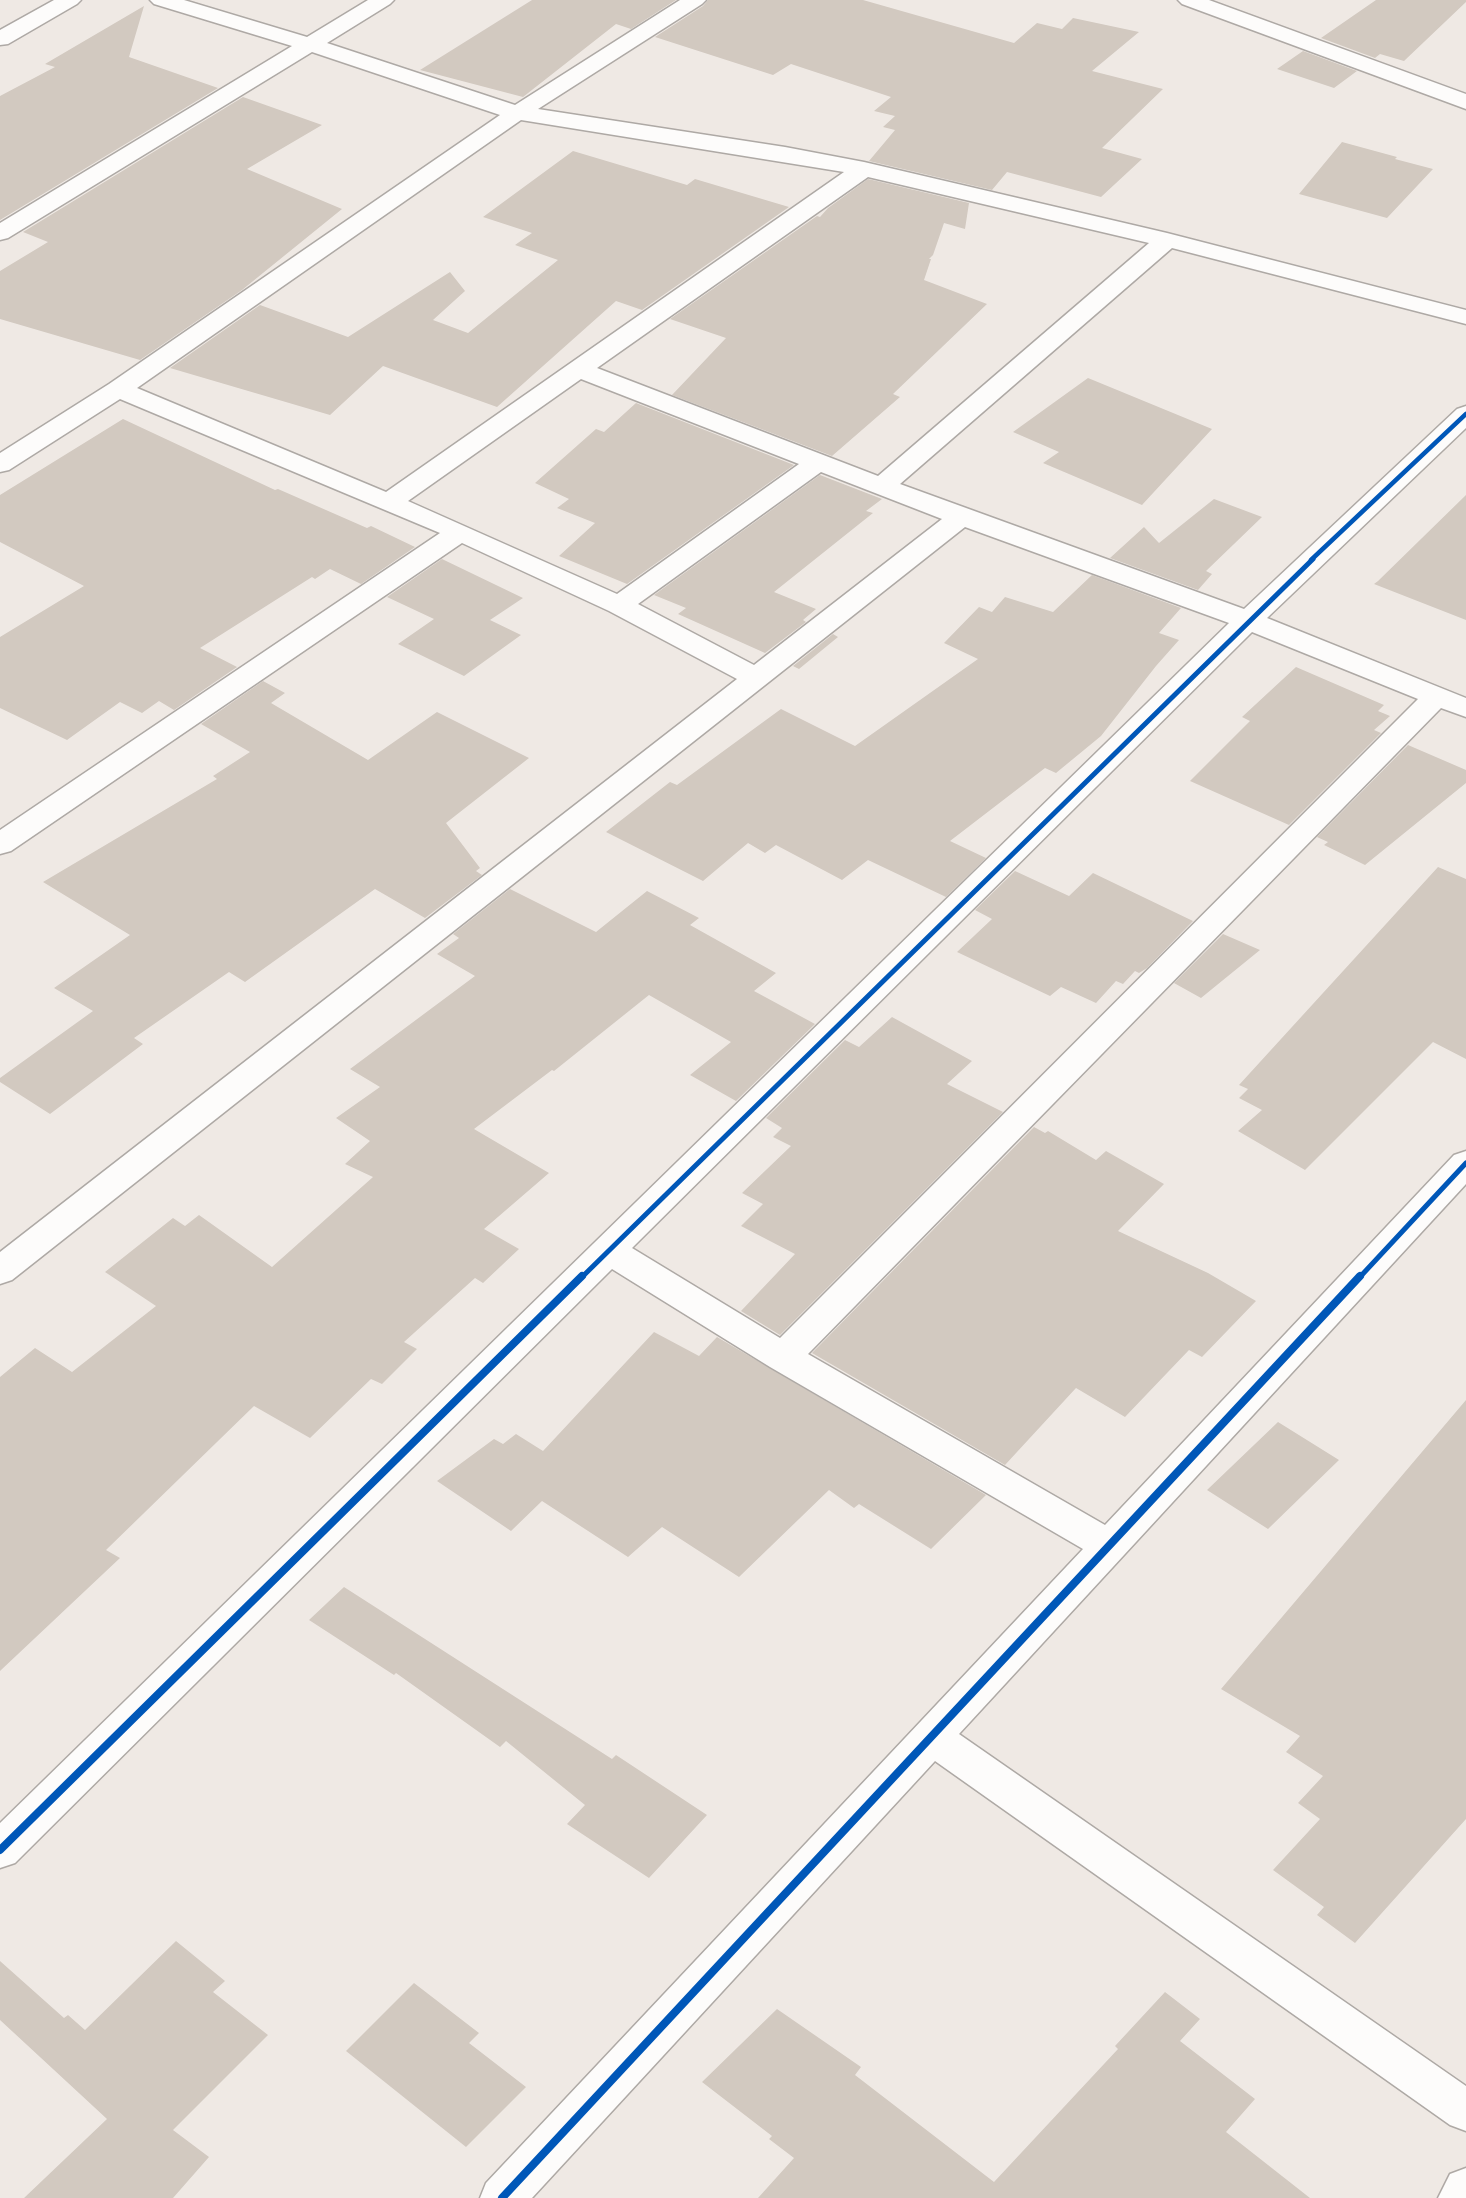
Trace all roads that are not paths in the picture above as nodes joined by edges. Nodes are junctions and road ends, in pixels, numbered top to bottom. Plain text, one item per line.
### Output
1 (69, 0) edge
2 (161, 0) edge
3 (382, 0) edge
4 (695, 0) edge
5 (1189, 0) edge
6 (0, 39) edge
7 (310, 45) junction
8 (1466, 102) edge
9 (517, 112) junction
10 (864, 169) junction
11 (0, 233) edge
12 (1167, 240) junction
13 (1466, 317) edge
14 (578, 369) junction
15 (118, 389) junction
16 (1466, 414) edge
17 (818, 463) junction
18 (0, 464) edge
19 (881, 487) junction
20 (389, 502) junction
21 (961, 517) junction
22 (460, 532) junction
23 (619, 605) junction
24 (1248, 620) junction
25 (755, 677) junction
26 (1437, 696) junction
27 (1466, 708) edge
28 (0, 844) edge
29 (1466, 1163) edge
30 (610, 1251) junction
31 (0, 1271) edge
32 (783, 1357) junction
33 (1110, 1546) junction
34 (933, 1738) junction
35 (0, 1850) edge
36 (1466, 2110) edge
37 (1466, 2188) edge
38 (502, 2198) edge
39 (1460, 2198) edge

1 - 6 street
2 - 7 street
3 - 7 street
4 - 9 street
5 - 8 street
7 - 9 street
7 - 11 street
9 - 10 street
9 - 15 street
10 - 12 street
10 - 14 street
12 - 13 street
12 - 19 street
14 - 17 street
14 - 20 street
15 - 18 street
15 - 20 street
16 - 24 street
17 - 19 street
17 - 23 street
19 - 21 street
20 - 22 street
21 - 24 street
21 - 25 street
22 - 23 street
22 - 28 street
23 - 25 street
24 - 26 street
24 - 30 street
25 - 31 street
26 - 27 street
26 - 32 street
29 - 33 street
30 - 32 street
30 - 35 street
32 - 33 street
33 - 34 street
34 - 36 street
34 - 38 street
37 - 39 street

